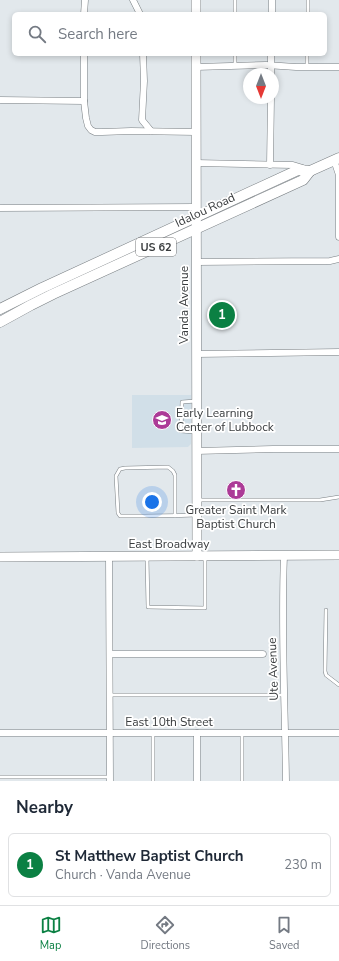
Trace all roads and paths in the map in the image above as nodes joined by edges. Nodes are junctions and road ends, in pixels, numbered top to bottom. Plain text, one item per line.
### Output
1 (84, 0) edge
2 (133, 0) edge
3 (196, 0) edge
4 (235, 0) edge
5 (272, 0) edge
6 (308, 0) edge
7 (84, 12) edge
8 (139, 12) edge
9 (196, 12) edge
10 (235, 12) edge
11 (272, 12) edge
12 (308, 12) edge
13 (84, 56) edge
14 (143, 56) edge
15 (196, 56) edge
16 (235, 56) edge
17 (271, 56) edge
18 (307, 56) edge
19 (196, 66) junction
20 (234, 66) junction
21 (271, 66) junction
22 (307, 67) junction
23 (339, 67) edge
24 (0, 100) edge
25 (84, 100) junction
26 (271, 104) edge
27 (151, 131) junction
28 (196, 132) junction
29 (336, 159) edge
30 (196, 163) junction
31 (270, 165) junction
32 (310, 171) junction
33 (0, 208) edge
34 (339, 209) edge
35 (196, 212) junction
36 (196, 229) junction
37 (339, 237) edge
38 (339, 259) edge
39 (196, 262) junction
40 (0, 309) edge
41 (0, 322) edge
42 (339, 352) edge
43 (196, 354) junction
44 (196, 401) junction
45 (196, 432) junction
46 (339, 449) edge
47 (196, 451) junction
48 (339, 497) edge
49 (196, 500) junction
50 (196, 515) junction
51 (175, 516) junction
52 (339, 555) edge
53 (109, 556) junction
54 (147, 556) junction
55 (201, 556) junction
56 (284, 556) junction
57 (0, 557) edge
58 (326, 610) dead end
59 (110, 654) junction
60 (263, 654) dead end
61 (339, 685) edge
62 (110, 695) junction
63 (284, 695) junction
64 (242, 732) junction
65 (285, 732) junction
66 (0, 733) edge
67 (110, 733) junction
68 (153, 733) junction
69 (197, 733) junction
70 (339, 733) edge
71 (0, 777) edge
72 (110, 779) edge
73 (153, 781) edge
74 (197, 781) edge
75 (242, 781) edge
76 (286, 781) edge

1 - 7 street
2 - 8 street
3 - 9 street
4 - 10 lane
5 - 11 street
6 - 12 lane
13 - 25 street
14 - 27 street
15 - 19 street, Vanda Avenue
16 - 20 lane
17 - 21 street
18 - 22 lane
19 - 20 street
19 - 28 street, Vanda Avenue
20 - 21 street
21 - 22 street
22 - 23 street
24 - 25 street
25 - 27 street
26 - 31 street
27 - 28 street
28 - 30 street, Vanda Avenue
29 - 32 main road, Idalou Road / US 62
29 - 34 street
30 - 31 street
30 - 35 street, Vanda Avenue
31 - 32 street
32 - 35 main road, Idalou Road / US 62
32 - 36 main road, Idalou Road / US 62
33 - 35 street
34 - 37 street
35 - 36 street, Vanda Avenue
35 - 40 main road, Idalou Road / US 62
36 - 39 street, Vanda Avenue
36 - 41 main road, Idalou Road / US 62
38 - 39 street
39 - 43 street, Vanda Avenue
42 - 43 street
43 - 44 street, Vanda Avenue
44 - 45 street, Vanda Avenue
44 - 45 lane
45 - 47 street, Vanda Avenue
46 - 47 street
47 - 49 street, Vanda Avenue
48 - 49 lane
49 - 50 street, Vanda Avenue
50 - 51 lane
50 - 55 street, Vanda Avenue
51 - 51 lane
52 - 56 street, East Broadway
53 - 54 street, East Broadway
53 - 57 street, East Broadway
53 - 59 street
54 - 55 street, East Broadway
54 - 55 lane
55 - 56 street, East Broadway
56 - 63 street, Ute Avenue
58 - 61 lane
59 - 60 street
59 - 62 street
62 - 63 lane
62 - 67 street
63 - 65 street, Ute Avenue
64 - 65 street, East 10th Street
64 - 69 street, East 10th Street
64 - 75 lane
65 - 70 street, East 10th Street
65 - 76 street, Ute Avenue
66 - 67 street, East 10th Street
67 - 68 street, East 10th Street
67 - 72 street
68 - 69 street, East 10th Street
68 - 73 lane
69 - 74 street
71 - 72 lane

